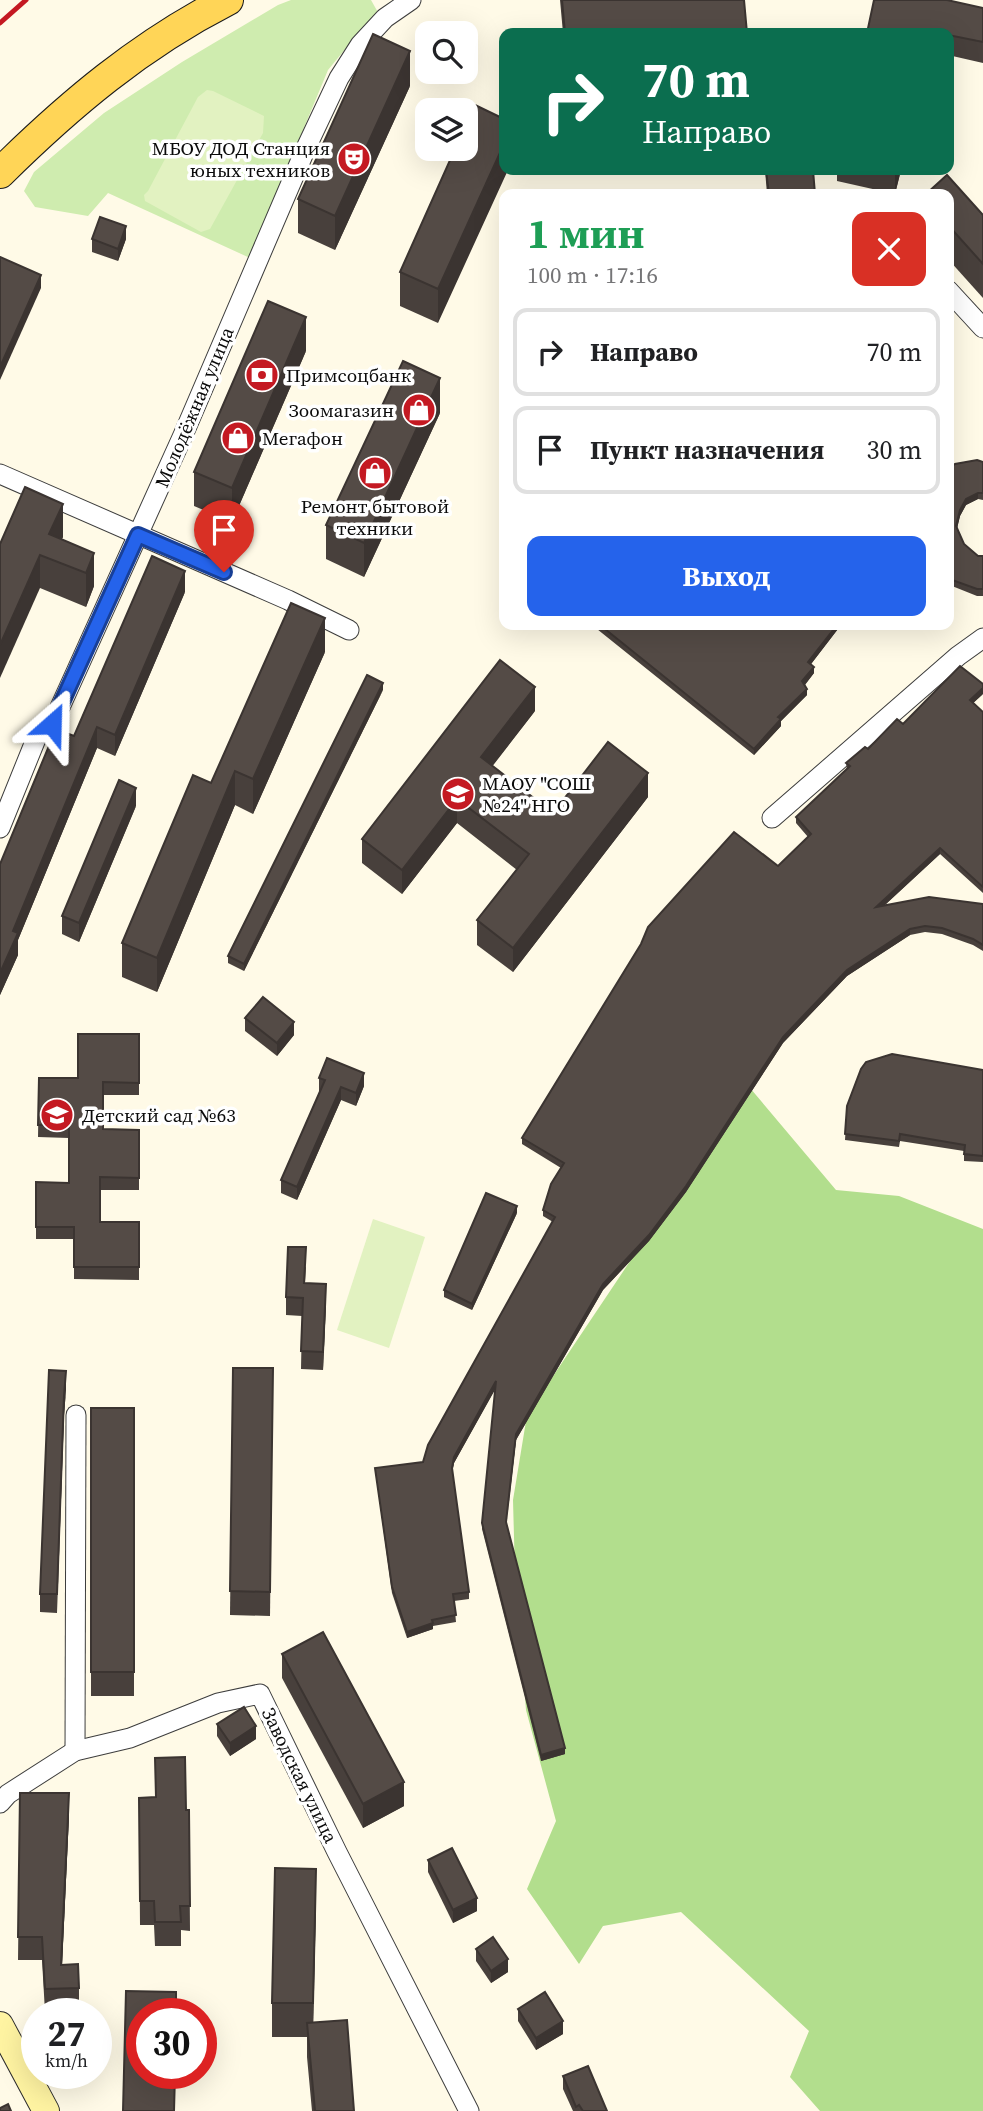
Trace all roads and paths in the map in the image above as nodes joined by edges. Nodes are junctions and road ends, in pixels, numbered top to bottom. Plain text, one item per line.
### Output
1 (228, 0) edge
2 (411, 0) edge
3 (0, 173) edge
4 (954, 297) edge
5 (983, 328) edge
6 (0, 474) edge
7 (138, 535) junction
8 (348, 630) dead end
9 (983, 638) edge
10 (772, 818) dead end
11 (0, 828) edge
12 (76, 1415) dead end
13 (75, 1751) junction
14 (0, 1803) edge
15 (0, 2025) edge
16 (46, 2111) edge
17 (469, 2111) edge

1 - 3 main road
2 - 7 street, Молодёжная улица
4 - 5 street
6 - 7 street
7 - 8 street
7 - 11 street, Молодёжная улица
9 - 10 street
12 - 13 street
13 - 14 street, Заводская улица
13 - 17 street, Заводская улица
15 - 16 main road

